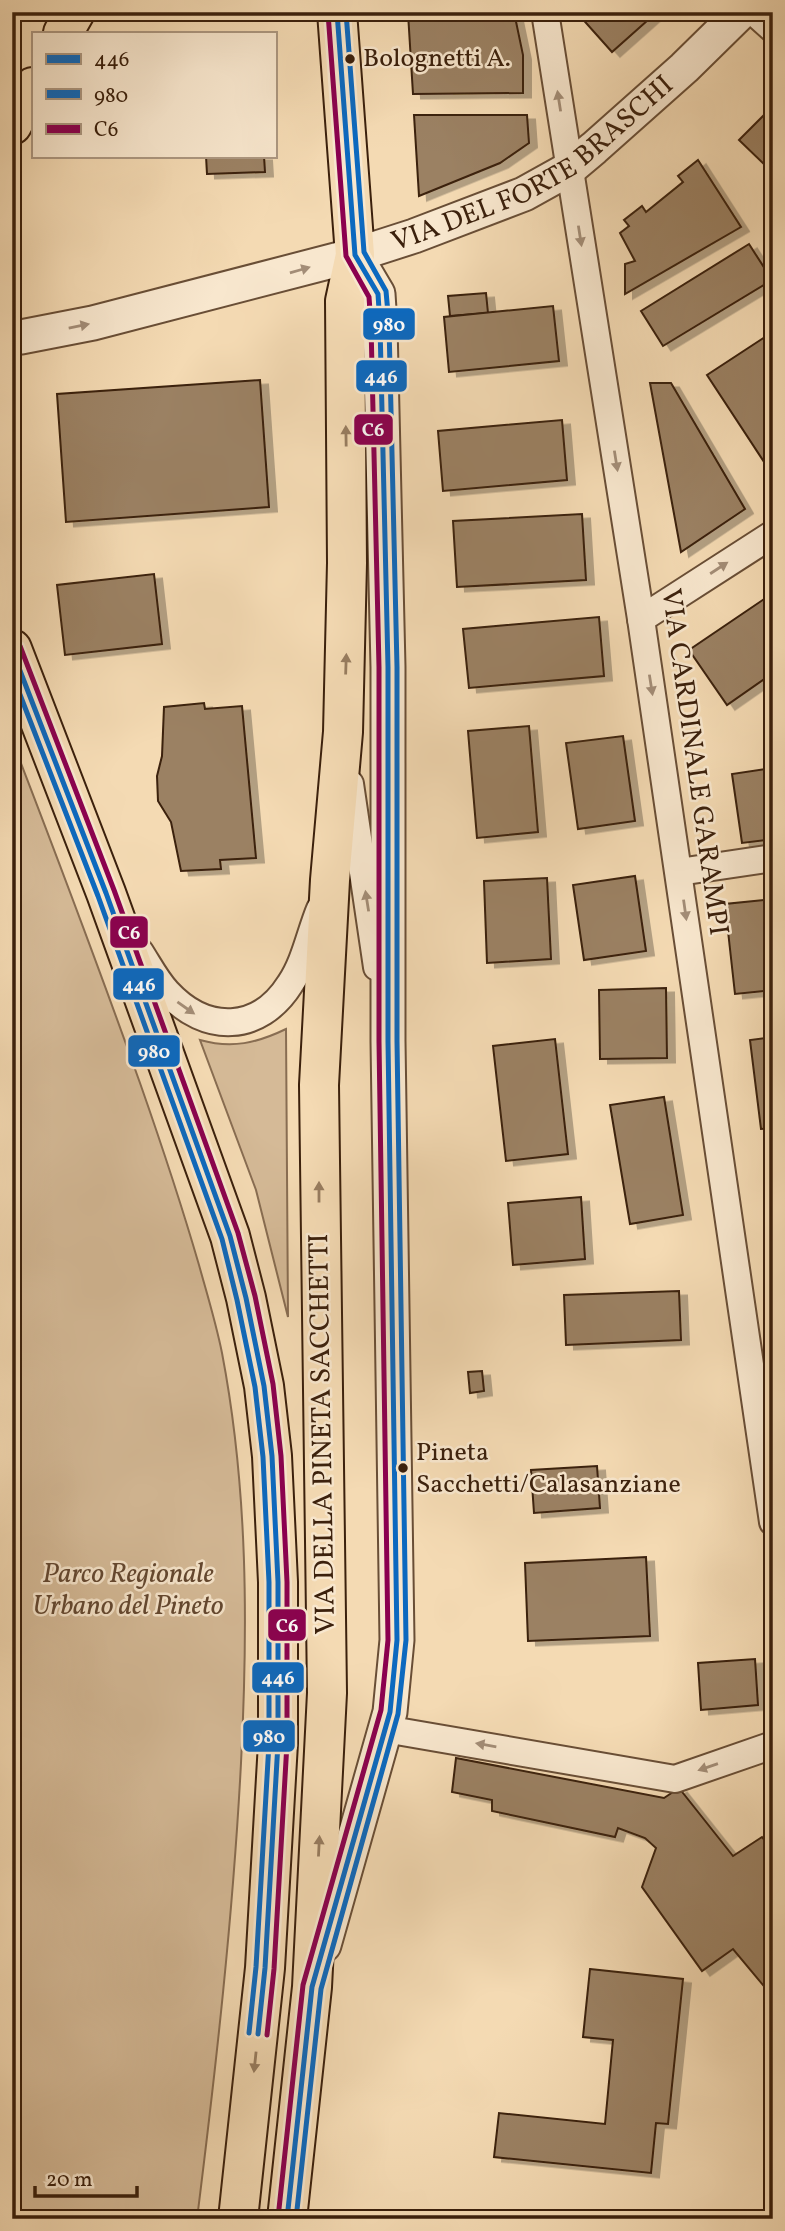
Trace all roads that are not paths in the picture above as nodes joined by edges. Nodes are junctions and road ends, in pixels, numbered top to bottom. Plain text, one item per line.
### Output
1 (75, 12) edge
2 (337, 12) edge
3 (545, 12) edge
4 (741, 12) edge
5 (754, 12) edge
6 (773, 29) edge
7 (64, 32) edge
8 (32, 88) edge
9 (12, 125) edge
10 (569, 169) junction
11 (355, 255) junction
12 (12, 337) edge
13 (773, 534) edge
14 (641, 619) junction
15 (12, 649) edge
16 (343, 732) junction
17 (773, 858) edge
18 (679, 872) junction
19 (330, 880) junction
20 (106, 893) junction
21 (388, 1041) junction
22 (773, 1522) edge
23 (385, 1729) junction
24 (773, 1745) edge
25 (312, 1987) junction
26 (238, 2219) edge
27 (287, 2219) edge

1 - 7 main road
2 - 11 main road
10 -> 3 street, VIA CARDINALE GARAMPI
4 - 10 street, VIA DEL FORTE BRASCHI
5 - 6 street
8 - 9 main road
10 - 11 street, VIA DEL FORTE BRASCHI
10 -> 14 street, VIA CARDINALE GARAMPI
12 -> 11 street, VIA DEL FORTE BRASCHI
16 -> 11 main road, VIA DELLA PINETA SACCHETTI
11 - 21 street, VIA DELLA PINETA SACCHETTI
14 -> 13 street
14 -> 18 street, VIA CARDINALE GARAMPI
15 - 20 main road, VIA DELLA PINETA SACCHETTI
16 - 19 main road, VIA DELLA PINETA SACCHETTI
21 -> 16 street
17 - 18 street
18 -> 22 street, VIA CARDINALE GARAMPI
20 -> 19 street, VIA DELLA PINETA SACCHETTI
25 -> 19 main road, VIA DELLA PINETA SACCHETTI
20 -> 26 main road, VIA DELLA PINETA SACCHETTI
21 - 23 street, VIA DELLA PINETA SACCHETTI
24 -> 23 street
23 - 25 street, VIA DELLA PINETA SACCHETTI
25 - 27 main road, VIA DELLA PINETA SACCHETTI

